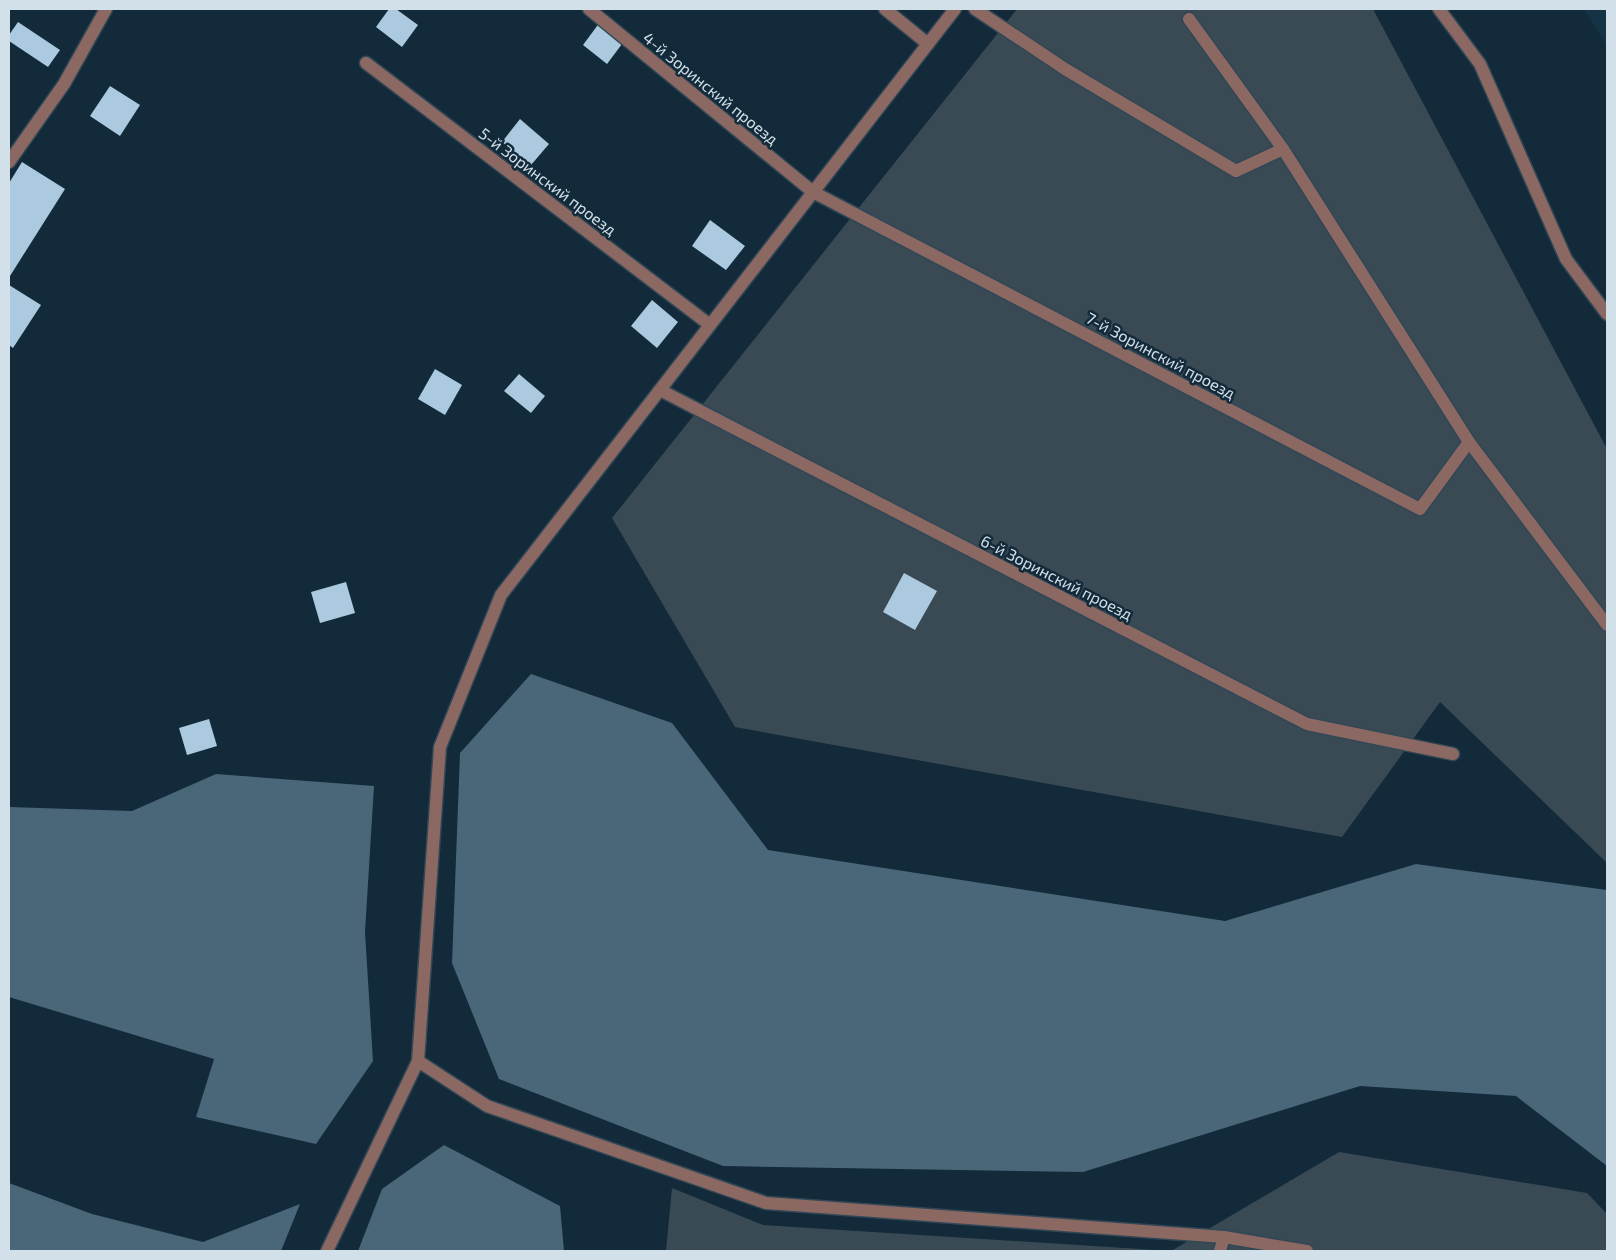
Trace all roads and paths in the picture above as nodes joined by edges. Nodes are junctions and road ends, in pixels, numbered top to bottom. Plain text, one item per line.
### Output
1 (106, 9) edge
2 (589, 9) edge
3 (884, 9) edge
4 (955, 9) edge
5 (975, 9) edge
6 (1439, 9) edge
7 (1189, 19) dead end
8 (928, 44) junction
9 (366, 64) dead end
10 (1284, 149) junction
11 (9, 162) edge
12 (813, 192) junction
13 (1607, 314) edge
14 (710, 325) junction
15 (660, 390) junction
16 (1469, 442) junction
17 (1607, 625) edge
18 (1453, 754) dead end
19 (418, 1061) junction
20 (1224, 1237) junction
21 (327, 1251) edge
22 (1220, 1251) edge
23 (1307, 1251) edge

1 - 11 street
2 - 12 street, 4-й Зоринский проезд
3 - 8 street
4 - 8 street
5 - 10 street
6 - 13 street
7 - 10 street
8 - 12 street
9 - 14 street, 5-й Зоринский проезд
10 - 16 street
12 - 14 street
12 - 16 street, 7-й Зоринский проезд
14 - 15 street
15 - 18 street, 6-й Зоринский проезд
15 - 19 street
16 - 17 street
19 - 20 street
19 - 21 street
20 - 22 street
20 - 23 street

